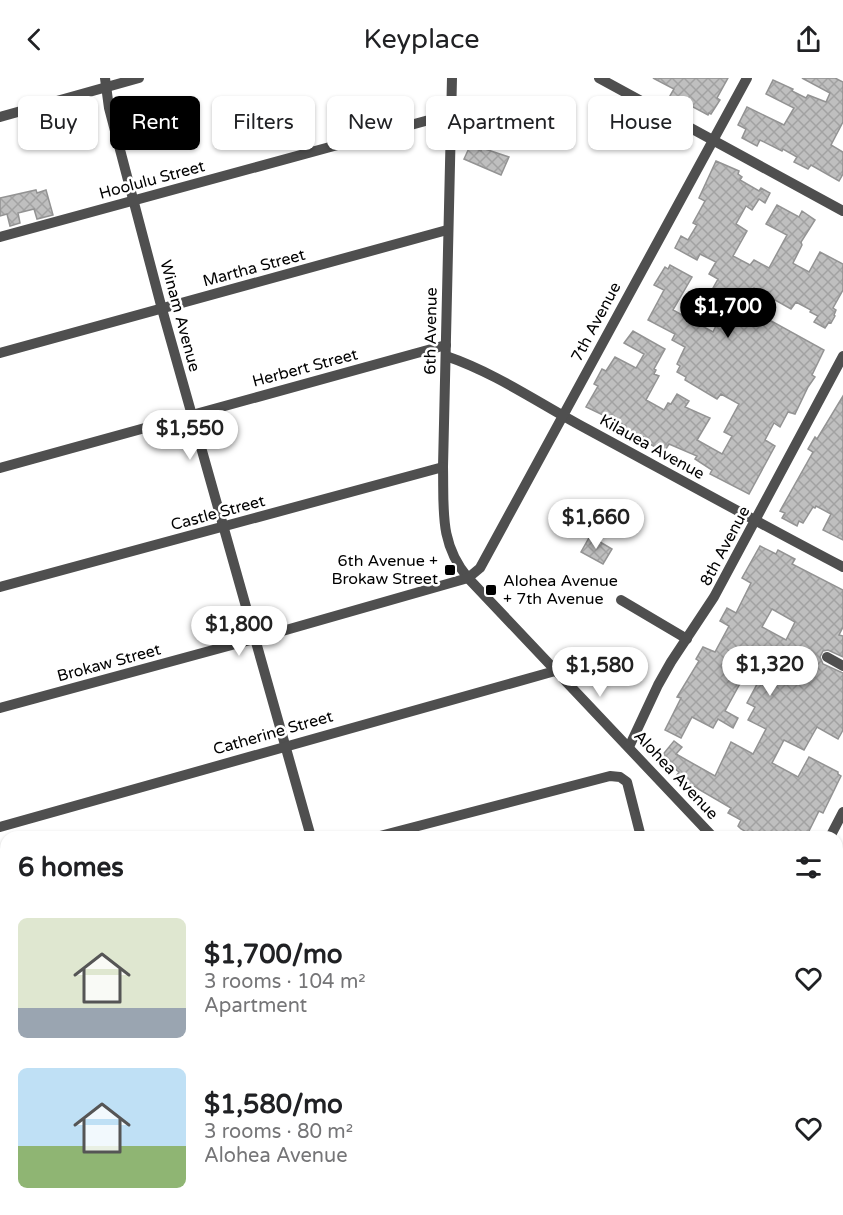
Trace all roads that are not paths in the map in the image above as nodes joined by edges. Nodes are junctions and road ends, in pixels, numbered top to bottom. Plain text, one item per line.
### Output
1 (139, 78) edge
2 (452, 78) edge
3 (599, 78) edge
4 (747, 78) edge
5 (106, 83) edge
6 (452, 96) edge
7 (0, 117) edge
8 (426, 121) edge
9 (712, 140) junction
10 (450, 150) edge
11 (135, 200) junction
12 (843, 211) edge
13 (447, 230) junction
14 (0, 237) edge
15 (162, 309) junction
16 (446, 351) junction
17 (0, 353) edge
18 (843, 356) edge
19 (192, 416) junction
20 (563, 416) junction
21 (443, 466) junction
22 (0, 468) edge
23 (755, 521) junction
24 (223, 527) junction
25 (843, 567) edge
26 (468, 578) junction
27 (0, 587) edge
28 (621, 600) dead end
29 (255, 639) junction
30 (687, 639) junction
31 (826, 657) dead end
32 (843, 666) edge
33 (555, 671) junction
34 (0, 708) edge
35 (285, 745) junction
36 (629, 747) junction
37 (843, 812) edge
38 (0, 827) edge
39 (308, 831) edge
40 (399, 831) edge
41 (639, 831) edge
42 (706, 831) edge
43 (833, 831) edge

1 - 5 street
2 - 6 street, 6th Avenue
3 - 9 street
4 - 9 street, 7th Avenue
5 - 7 street
5 - 11 street, Winam Avenue
8 - 11 street, Hoolulu Street
9 - 12 street
9 - 20 street, 7th Avenue
10 - 13 street, 6th Avenue
11 - 14 street, Hoolulu Street
11 - 15 street, Winam Avenue
13 - 15 street, Martha Street
13 - 16 street, 6th Avenue
15 - 17 street, Martha Street
15 - 19 street, Winam Avenue
16 - 19 street, Herbert Street
16 - 20 street, Kilauea Avenue
16 - 21 street, 6th Avenue
18 - 23 street, 8th Avenue
19 - 22 street, Herbert Street
19 - 24 street, Winam Avenue
20 - 23 street, Kilauea Avenue
20 - 26 street, 7th Avenue
21 - 24 street, Castle Street
21 - 26 street, 6th Avenue
23 - 25 street, Kilauea Avenue
23 - 30 street, 8th Avenue
24 - 27 street, Castle Street
24 - 29 street, Winam Avenue
26 - 29 street, Brokaw Street
26 - 33 street, Alohea Avenue
28 - 30 street
29 - 34 street, Brokaw Street
29 - 35 street, Winam Avenue
30 - 36 street, 8th Avenue
31 - 32 street
33 - 35 street, Catherine Street
33 - 36 street, Alohea Avenue
35 - 38 street, Catherine Street
35 - 39 street, Winam Avenue
36 - 42 street, Alohea Avenue
37 - 43 street
40 - 41 street

